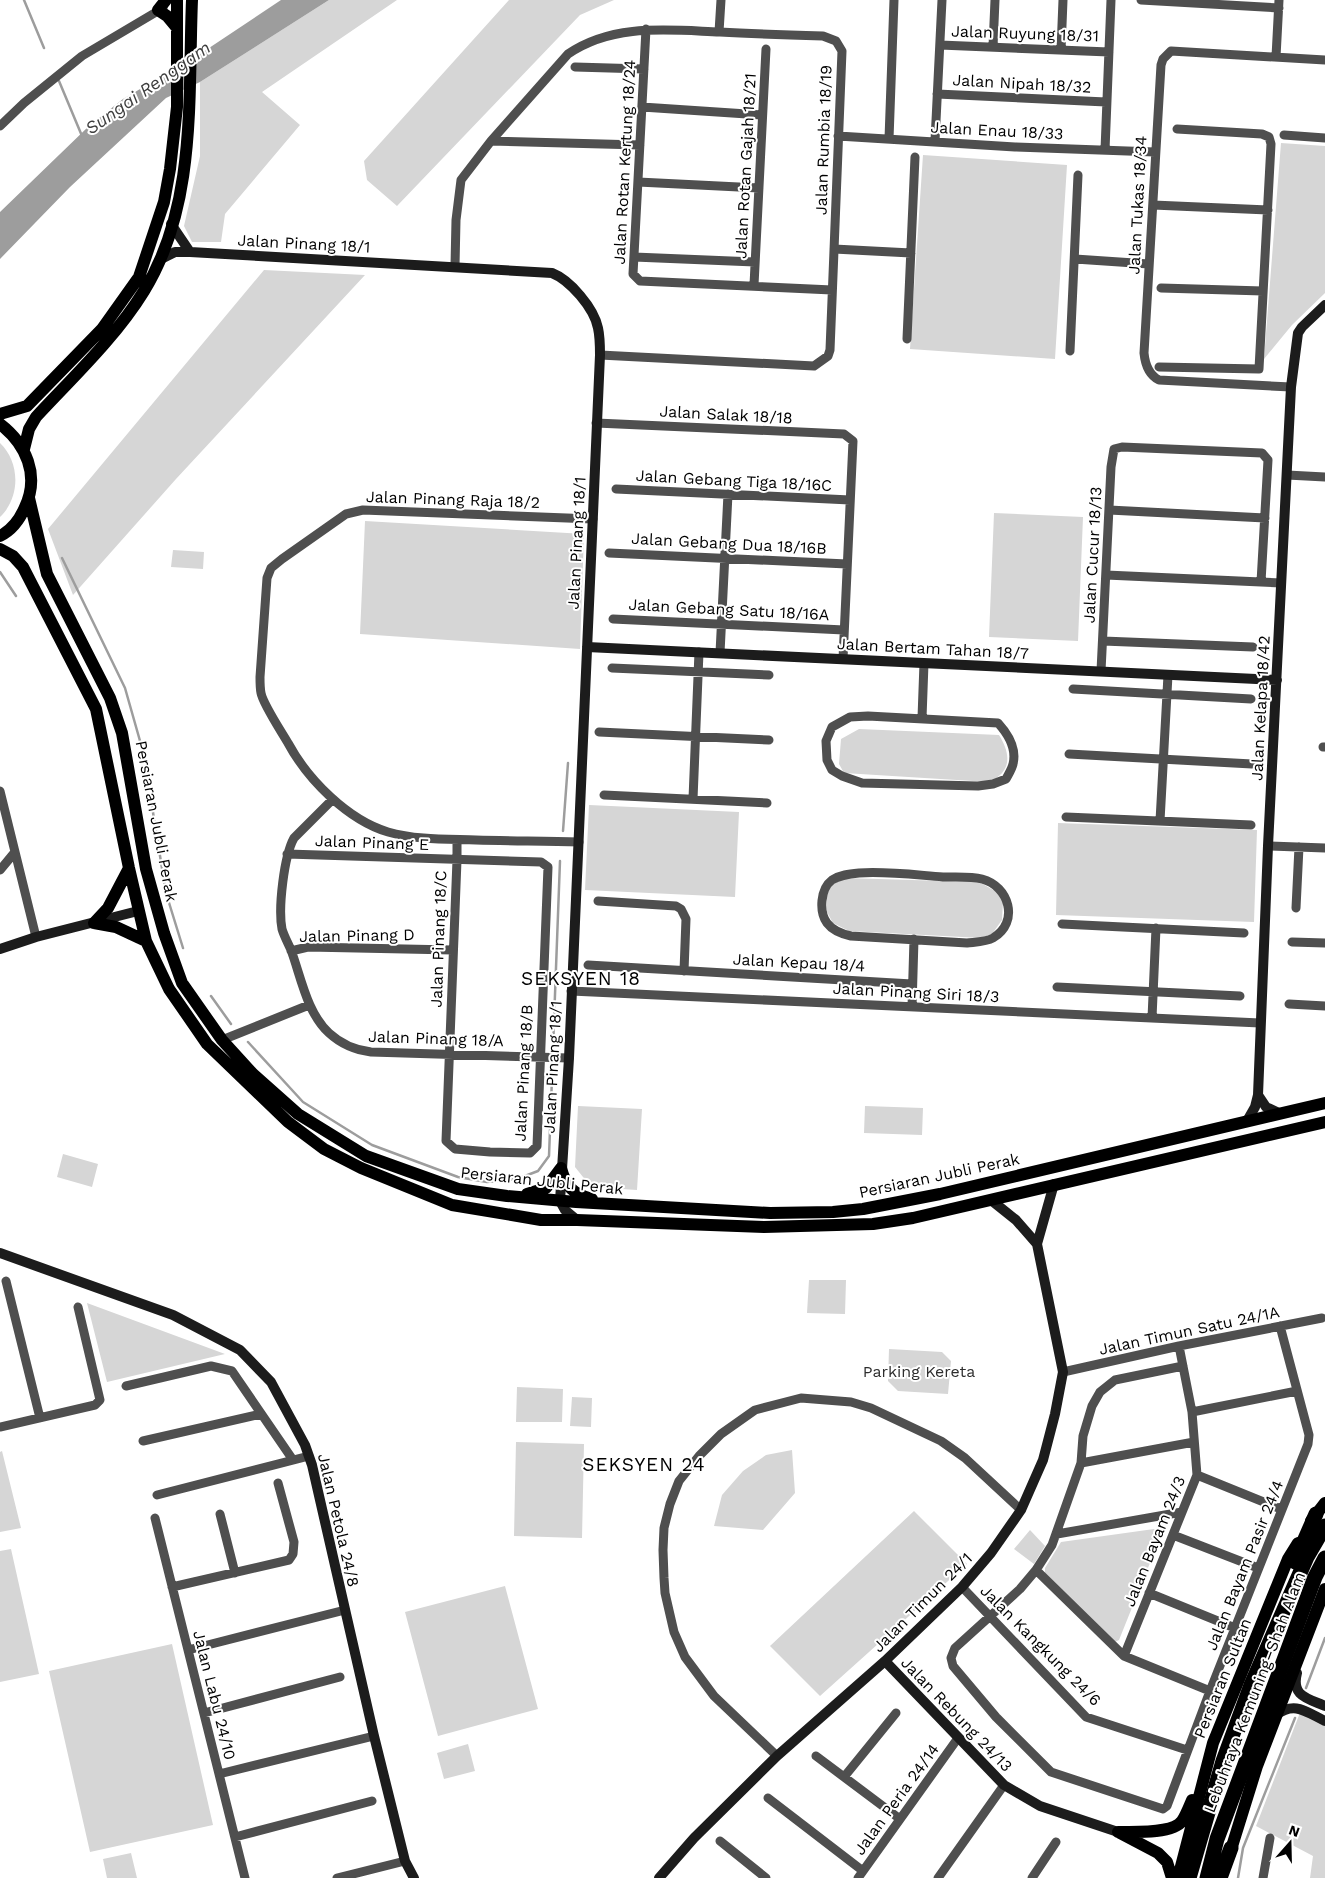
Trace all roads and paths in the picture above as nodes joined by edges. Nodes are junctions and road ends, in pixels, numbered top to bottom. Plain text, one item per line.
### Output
1 (176, 0) edge
2 (192, 0) edge
3 (722, 0) edge
4 (894, 0) edge
5 (942, 0) edge
6 (995, 0) edge
7 (1063, 0) edge
8 (1111, 0) edge
9 (1141, 0) edge
10 (1279, 4) edge
11 (162, 5) edge
12 (177, 28) junction
13 (646, 30) junction
14 (719, 32) junction
15 (940, 45) junction
16 (994, 47) junction
17 (766, 49) dead end
18 (1061, 50) junction
19 (1109, 52) junction
20 (1276, 57) junction
21 (1325, 60) edge
22 (574, 67) dead end
23 (644, 69) junction
24 (937, 94) junction
25 (1106, 102) junction
26 (182, 104) junction
27 (642, 107) junction
28 (762, 115) junction
29 (0, 126) edge
30 (1177, 129) dead end
31 (838, 136) junction
32 (1284, 136) dead end
33 (1325, 138) edge
34 (889, 139) junction
35 (491, 140) junction
36 (935, 141) junction
37 (640, 145) junction
38 (1104, 150) junction
39 (1155, 152) junction
40 (915, 157) dead end
41 (1078, 175) dead end
42 (638, 182) junction
43 (759, 188) junction
44 (1153, 205) junction
45 (1268, 210) junction
46 (172, 224) junction
47 (834, 250) junction
48 (190, 252) junction
49 (911, 253) junction
50 (634, 257) junction
51 (161, 259) junction
52 (1075, 259) junction
53 (755, 262) junction
54 (1149, 264) junction
55 (455, 266) junction
56 (754, 285) junction
57 (1161, 288) dead end
58 (832, 290) junction
59 (1263, 291) junction
60 (1325, 305) edge
61 (907, 339) dead end
62 (1070, 351) dead end
63 (600, 355) junction
64 (1159, 367) dead end
65 (1291, 388) junction
66 (0, 414) edge
67 (596, 423) junction
68 (0, 424) edge
69 (24, 449) junction
70 (1287, 475) junction
71 (1325, 477) edge
72 (616, 489) dead end
73 (728, 494) junction
74 (30, 498) junction
75 (850, 500) junction
76 (1109, 510) junction
77 (1264, 518) junction
78 (593, 520) junction
79 (0, 536) edge
80 (0, 549) edge
81 (609, 552) dead end
82 (725, 558) junction
83 (847, 564) junction
84 (1106, 574) junction
85 (1261, 582) junction
86 (1281, 583) junction
87 (613, 619) dead end
88 (722, 624) junction
89 (844, 630) junction
90 (1103, 641) junction
91 (587, 647) junction
92 (1253, 647) dead end
93 (699, 652) junction
94 (720, 653) junction
95 (843, 659) junction
96 (924, 663) junction
97 (612, 668) dead end
98 (698, 672) junction
99 (1101, 672) junction
100 (1168, 674) junction
101 (769, 675) dead end
102 (1277, 680) junction
103 (1073, 689) dead end
104 (1167, 694) junction
105 (1251, 698) dead end
106 (922, 718) junction
107 (599, 732) dead end
108 (695, 737) junction
109 (769, 740) dead end
110 (1069, 754) dead end
111 (1163, 759) junction
112 (1252, 764) dead end
113 (0, 791) edge
114 (604, 795) dead end
115 (333, 799) junction
116 (693, 799) junction
117 (767, 803) dead end
118 (1066, 817) dead end
119 (1160, 821) junction
120 (1251, 825) dead end
121 (457, 840) junction
122 (579, 842) junction
123 (1268, 846) junction
124 (1299, 847) junction
125 (1325, 848) edge
126 (15, 852) junction
127 (287, 854) junction
128 (457, 860) junction
129 (129, 868) junction
130 (146, 869) junction
131 (0, 870) edge
132 (598, 901) dead end
133 (1296, 908) dead end
134 (138, 911) junction
135 (94, 923) junction
136 (1062, 924) dead end
137 (1156, 928) junction
138 (1244, 932) dead end
139 (36, 937) junction
140 (914, 939) junction
141 (146, 941) junction
142 (1292, 942) dead end
143 (1325, 943) edge
144 (0, 949) edge
145 (453, 950) junction
146 (291, 951) junction
147 (588, 965) dead end
148 (684, 971) junction
149 (912, 984) junction
150 (1057, 988) dead end
151 (571, 991) junction
152 (1153, 992) junction
153 (1240, 996) dead end
154 (1289, 1004) dead end
155 (309, 1005) junction
156 (1325, 1006) edge
157 (912, 1007) junction
158 (1152, 1018) junction
159 (1260, 1023) junction
160 (222, 1040) junction
161 (448, 1053) junction
162 (540, 1057) junction
163 (568, 1058) junction
164 (1258, 1095) junction
165 (1325, 1103) edge
166 (1281, 1114) junction
167 (1247, 1121) junction
168 (1325, 1122) edge
169 (490, 1152) joint
170 (561, 1168) junction
171 (1054, 1184) junction
172 (507, 1196) junction
173 (991, 1200) junction
174 (560, 1201) junction
175 (611, 1204) junction
176 (577, 1220) junction
177 (1037, 1244) junction
178 (0, 1253) edge
179 (6, 1281) dead end
180 (78, 1307) dead end
181 (1322, 1318) dead end
182 (1280, 1326) junction
183 (1179, 1346) junction
184 (1183, 1366) junction
185 (1063, 1372) junction
186 (126, 1386) dead end
187 (1297, 1391) junction
188 (1192, 1412) junction
189 (261, 1414) junction
190 (40, 1418) junction
191 (0, 1427) edge
192 (143, 1441) dead end
193 (1194, 1442) junction
194 (309, 1456) junction
195 (293, 1460) junction
196 (1081, 1463) junction
197 (1197, 1475) junction
198 (278, 1483) dead end
199 (157, 1494) dead end
200 (1281, 1509) junction
201 (1021, 1510) junction
202 (1182, 1512) junction
203 (220, 1514) dead end
204 (1322, 1514) edge
205 (155, 1518) dead end
206 (1057, 1534) junction
207 (1173, 1535) junction
208 (1325, 1558) edge
209 (1258, 1568) junction
210 (1036, 1570) junction
211 (234, 1573) junction
212 (172, 1587) junction
213 (962, 1587) junction
214 (1325, 1589) edge
215 (1149, 1593) junction
216 (345, 1610) junction
217 (990, 1616) junction
218 (1235, 1628) junction
219 (1304, 1643) junction
220 (188, 1650) junction
221 (1124, 1656) junction
222 (885, 1661) junction
223 (340, 1677) dead end
224 (1210, 1691) junction
225 (1325, 1706) edge
226 (204, 1713) junction
227 (896, 1713) dead end
228 (1276, 1715) junction
229 (1325, 1720) edge
230 (374, 1736) junction
231 (958, 1738) junction
232 (1187, 1750) junction
233 (777, 1756) junction
234 (816, 1756) dead end
235 (219, 1774) junction
236 (844, 1777) junction
237 (1202, 1778) junction
238 (1004, 1785) junction
239 (768, 1798) dead end
240 (372, 1801) dead end
241 (900, 1820) junction
242 (1118, 1832) junction
243 (235, 1837) junction
244 (1270, 1838) dead end
245 (720, 1841) dead end
246 (1056, 1842) dead end
247 (1231, 1848) junction
248 (405, 1861) junction
249 (860, 1875) edge
250 (245, 1878) edge
251 (337, 1878) edge
252 (414, 1878) edge
253 (659, 1878) edge
254 (766, 1878) edge
255 (938, 1878) edge
256 (1032, 1878) edge
257 (1172, 1878) edge
258 (1178, 1878) edge
259 (1189, 1878) edge
260 (1207, 1878) edge
261 (1220, 1878) edge
262 (1225, 1878) edge
263 (1263, 1878) edge

1 - 11 street
1 - 12 main road
2 - 26 main road
3 - 14 street
4 - 34 street
5 - 15 street
6 - 16 street
7 - 18 street
8 - 19 street
9 - 10 street
10 - 20 street
11 - 12 main road
11 - 29 street
12 - 26 main road
13 - 14 street, Jalan Rumbia 18/19
13 - 23 street, Jalan Rotan Kertung 18/24
13 - 35 street, Jalan Rumbia 18/19
14 - 31 street, Jalan Rumbia 18/19
15 - 16 street, Jalan Ruyung 18/31
15 - 24 street
16 - 18 street, Jalan Ruyung 18/31
17 - 28 street, Jalan Rotan Gajah 18/21
18 - 19 street, Jalan Ruyung 18/31
19 - 25 street
20 - 21 street, Jalan Tukas 18/34
20 - 39 street, Jalan Tukas 18/34
22 - 23 street
23 - 27 street, Jalan Rotan Kertung 18/24
24 - 25 street, Jalan Nipah 18/32
24 - 36 street
25 - 38 street
26 - 46 main road
26 - 66 main road
27 - 28 street
27 - 37 street, Jalan Rotan Kertung 18/24
28 - 43 street, Jalan Rotan Gajah 18/21
30 - 45 street
31 - 34 street, Jalan Enau 18/33
31 - 47 street, Jalan Rumbia 18/19
32 - 33 street
34 - 36 street, Jalan Enau 18/33
35 - 37 street
35 - 55 street, Jalan Rumbia 18/19
36 - 38 street, Jalan Enau 18/33
37 - 42 street, Jalan Rotan Kertung 18/24
38 - 39 street, Jalan Enau 18/33
39 - 44 street, Jalan Tukas 18/34
40 - 49 street
41 - 52 street
42 - 43 street
42 - 50 street, Jalan Rotan Kertung 18/24
43 - 53 street, Jalan Rotan Gajah 18/21
44 - 45 street
44 - 54 street, Jalan Tukas 18/34
45 - 59 street
46 - 48 street
46 - 51 main road
47 - 49 street
47 - 58 street, Jalan Rumbia 18/19
48 - 51 street, Jalan Pinang 18/1
48 - 55 street, Jalan Pinang 18/1
49 - 61 street
50 - 53 street
50 - 56 street, Jalan Rotan Kertung 18/24
51 - 69 main road
52 - 54 street
52 - 62 street
53 - 56 street, Jalan Rotan Gajah 18/21
54 - 65 street, Jalan Tukas 18/34
55 - 63 street, Jalan Pinang 18/1
56 - 58 street, Jalan Rotan Kertung 18/24
57 - 59 street
58 - 63 street, Jalan Rumbia 18/19
59 - 64 street
60 - 65 street, Jalan Kelapa 18/42
63 - 67 street, Jalan Pinang 18/1
65 - 70 street, Jalan Kelapa 18/42
67 - 75 street, Jalan Salak 18/18
67 - 78 street, Jalan Pinang 18/1
68 - 69 main road
69 - 74 main road
70 - 71 street
70 - 86 street, Jalan Kelapa 18/42
72 - 73 street, Jalan Gebang Tiga 18/16C
73 - 75 street, Jalan Gebang Tiga 18/16C
73 - 82 street
74 - 79 main road
74 - 130 main road, Persiaran Jubli Perak
75 - 83 street
76 - 77 street
76 - 77 street, Jalan Cucur 18/13
76 - 84 street, Jalan Cucur 18/13
77 - 85 street
78 - 91 street, Jalan Pinang 18/1
78 - 115 street, Jalan Pinang Raja 18/2
80 - 129 main road, Persiaran Jubli Perak
81 - 82 street, Jalan Gebang Dua 18/16B
82 - 83 street, Jalan Gebang Dua 18/16B
82 - 88 street
83 - 89 street
84 - 85 street
84 - 90 street, Jalan Cucur 18/13
85 - 86 street
86 - 102 street, Jalan Kelapa 18/42
87 - 88 street, Jalan Gebang Satu 18/16A
88 - 89 street, Jalan Gebang Satu 18/16A
88 - 94 street
89 - 95 street
90 - 92 street
90 - 99 street, Jalan Cucur 18/13
91 - 93 street, Jalan Bertam Tahan 18/7
91 - 122 street, Jalan Pinang 18/1
93 - 94 street, Jalan Bertam Tahan 18/7
93 - 98 street
94 - 95 street, Jalan Bertam Tahan 18/7
95 - 96 street, Jalan Bertam Tahan 18/7
96 - 99 street, Jalan Bertam Tahan 18/7
96 - 106 street
97 - 98 street
98 - 101 street
98 - 108 street
99 - 100 street, Jalan Bertam Tahan 18/7
100 - 102 street, Jalan Bertam Tahan 18/7
100 - 104 street
102 - 123 street, Jalan Kelapa 18/42
103 - 104 street
104 - 105 street
104 - 111 street
106 - 106 street
107 - 108 street
108 - 109 street
108 - 116 street
110 - 111 street
111 - 112 street
111 - 119 street
113 - 126 street
114 - 116 street
115 - 121 street, Jalan Pinang Raja 18/2
115 - 127 street, Jalan Pinang 18/A
116 - 117 street
118 - 119 street
119 - 120 street
121 - 122 street, Jalan Pinang Raja 18/2
121 - 128 street, Jalan Pinang 18/C
122 - 151 street, Jalan Pinang 18/1
123 - 124 street
123 - 159 street, Jalan Kelapa 18/42
124 - 125 street
124 - 133 street
126 - 131 street
126 - 139 street
127 - 128 street, Jalan Pinang E
127 - 146 street, Jalan Pinang 18/A
128 - 145 street, Jalan Pinang 18/C
128 - 162 street, Jalan Pinang 18/B
129 - 134 main road, Persiaran Jubli Perak
129 - 135 main road
130 - 134 main road
130 - 160 main road, Persiaran Jubli Perak
132 - 148 street
134 - 135 street
134 - 141 main road, Persiaran Jubli Perak
135 - 139 street
135 - 141 main road
136 - 137 street
137 - 138 street
137 - 152 street
139 - 144 street
140 - 140 street
140 - 149 street
141 - 176 main road, Persiaran Jubli Perak
142 - 143 street
145 - 146 street, Jalan Pinang D
145 - 161 street, Jalan Pinang 18/C
146 - 155 street, Jalan Pinang 18/A
147 - 148 street, Jalan Kepau 18/4
148 - 149 street, Jalan Kepau 18/4
149 - 157 street
150 - 152 street
151 - 157 street, Jalan Pinang Siri 18/3
151 - 163 street, Jalan Pinang 18/1
152 - 153 street
152 - 158 street
154 - 156 street
155 - 160 street
155 - 161 street, Jalan Pinang 18/A
157 - 158 street, Jalan Pinang Siri 18/3
158 - 159 street, Jalan Pinang Siri 18/3
159 - 164 street, Jalan Kelapa 18/42
160 - 172 main road, Persiaran Jubli Perak
161 - 162 street, Jalan Pinang 18/A
161 - 169 street, Jalan Pinang 18/C
162 - 163 street, Jalan Pinang 18/A
162 - 169 street, Jalan Pinang 18/B
163 - 170 street, Jalan Pinang 18/1
164 - 166 street
164 - 167 street, Jalan Kelapa 18/42
165 - 166 main road, Persiaran Jubli Perak
166 - 167 main road, Persiaran Jubli Perak
167 - 175 main road, Persiaran Jubli Perak
168 - 171 main road, Persiaran Jubli Perak
170 - 172 main road
170 - 174 street, Jalan Pinang 18/1
170 - 175 main road
171 - 173 main road, Persiaran Jubli Perak
171 - 177 street
172 - 174 main road, Persiaran Jubli Perak
173 - 176 main road, Persiaran Jubli Perak
173 - 177 street
174 - 175 main road, Persiaran Jubli Perak
174 - 176 street
177 - 185 street, Jalan Timun 24/1
178 - 194 street, Jalan Petola 24/8
179 - 190 street
180 - 190 street
181 - 182 street, Jalan Timun Satu 24/1A
182 - 183 street, Jalan Timun Satu 24/1A
182 - 187 street, Jalan Bayam Pasir 24/4
183 - 184 street, Jalan Bayam 24/3
183 - 185 street, Jalan Timun Satu 24/1A
184 - 188 street, Jalan Bayam 24/3
184 - 196 street
185 - 201 street, Jalan Timun 24/1
186 - 189 street
187 - 188 street
187 - 200 street, Jalan Bayam Pasir 24/4
188 - 193 street, Jalan Bayam 24/3
189 - 192 street
189 - 195 street
190 - 191 street
193 - 196 street
193 - 197 street, Jalan Bayam 24/3
194 - 195 street
194 - 216 street, Jalan Petola 24/8
195 - 199 street
196 - 206 street
197 - 200 street
197 - 202 street, Jalan Bayam 24/3
198 - 211 street
200 - 209 street, Jalan Bayam Pasir 24/4
201 - 213 street, Jalan Timun 24/1
201 - 233 street
202 - 206 street
202 - 207 street, Jalan Bayam 24/3
203 - 211 street
204 - 237 main road, Persiaran Sultan
204 - 259 highway, Lebuhraya Kemuning–Shah Alam
205 - 212 street, Jalan Labu 24/10
206 - 210 street
207 - 209 street
207 - 215 street, Jalan Bayam 24/3
208 - 260 highway, Lebuhraya Kemuning–Shah Alam
209 - 218 street, Jalan Bayam Pasir 24/4
210 - 217 street
210 - 221 street
211 - 212 street
212 - 220 street, Jalan Labu 24/10
213 - 217 street, Jalan Kangkung 24/6
213 - 222 street, Jalan Timun 24/1
214 - 219 main road
215 - 218 street
215 - 221 street, Jalan Bayam 24/3
216 - 220 street
216 - 230 street, Jalan Petola 24/8
217 - 232 street, Jalan Kangkung 24/6
217 - 232 street, Jalan Bayam Pasir 24/4
218 - 224 street, Jalan Bayam Pasir 24/4
219 - 225 street
219 - 228 main road
220 - 226 street, Jalan Labu 24/10
221 - 224 street
222 - 231 street, Jalan Rebung 24/13
222 - 233 street, Jalan Timun 24/1
223 - 226 street
224 - 232 street, Jalan Bayam Pasir 24/4
226 - 235 street, Jalan Labu 24/10
227 - 236 street
228 - 229 street
228 - 247 main road
230 - 235 street
230 - 248 street, Jalan Petola 24/8
231 - 238 street, Jalan Rebung 24/13
231 - 241 street, Jalan Peria 24/14
233 - 253 street, Jalan Timun 24/1
234 - 236 street
235 - 243 street, Jalan Labu 24/10
236 - 241 street
237 - 242 main road
237 - 258 main road, Persiaran Sultan
238 - 242 street, Jalan Rebung 24/13
238 - 255 street
239 - 249 street
240 - 243 street
241 - 249 street, Jalan Peria 24/14
242 - 257 main road
243 - 250 street, Jalan Labu 24/10
244 - 263 street
245 - 254 street
246 - 256 street
247 - 261 highway
247 - 262 main road
248 - 251 street
248 - 252 street, Jalan Petola 24/8

